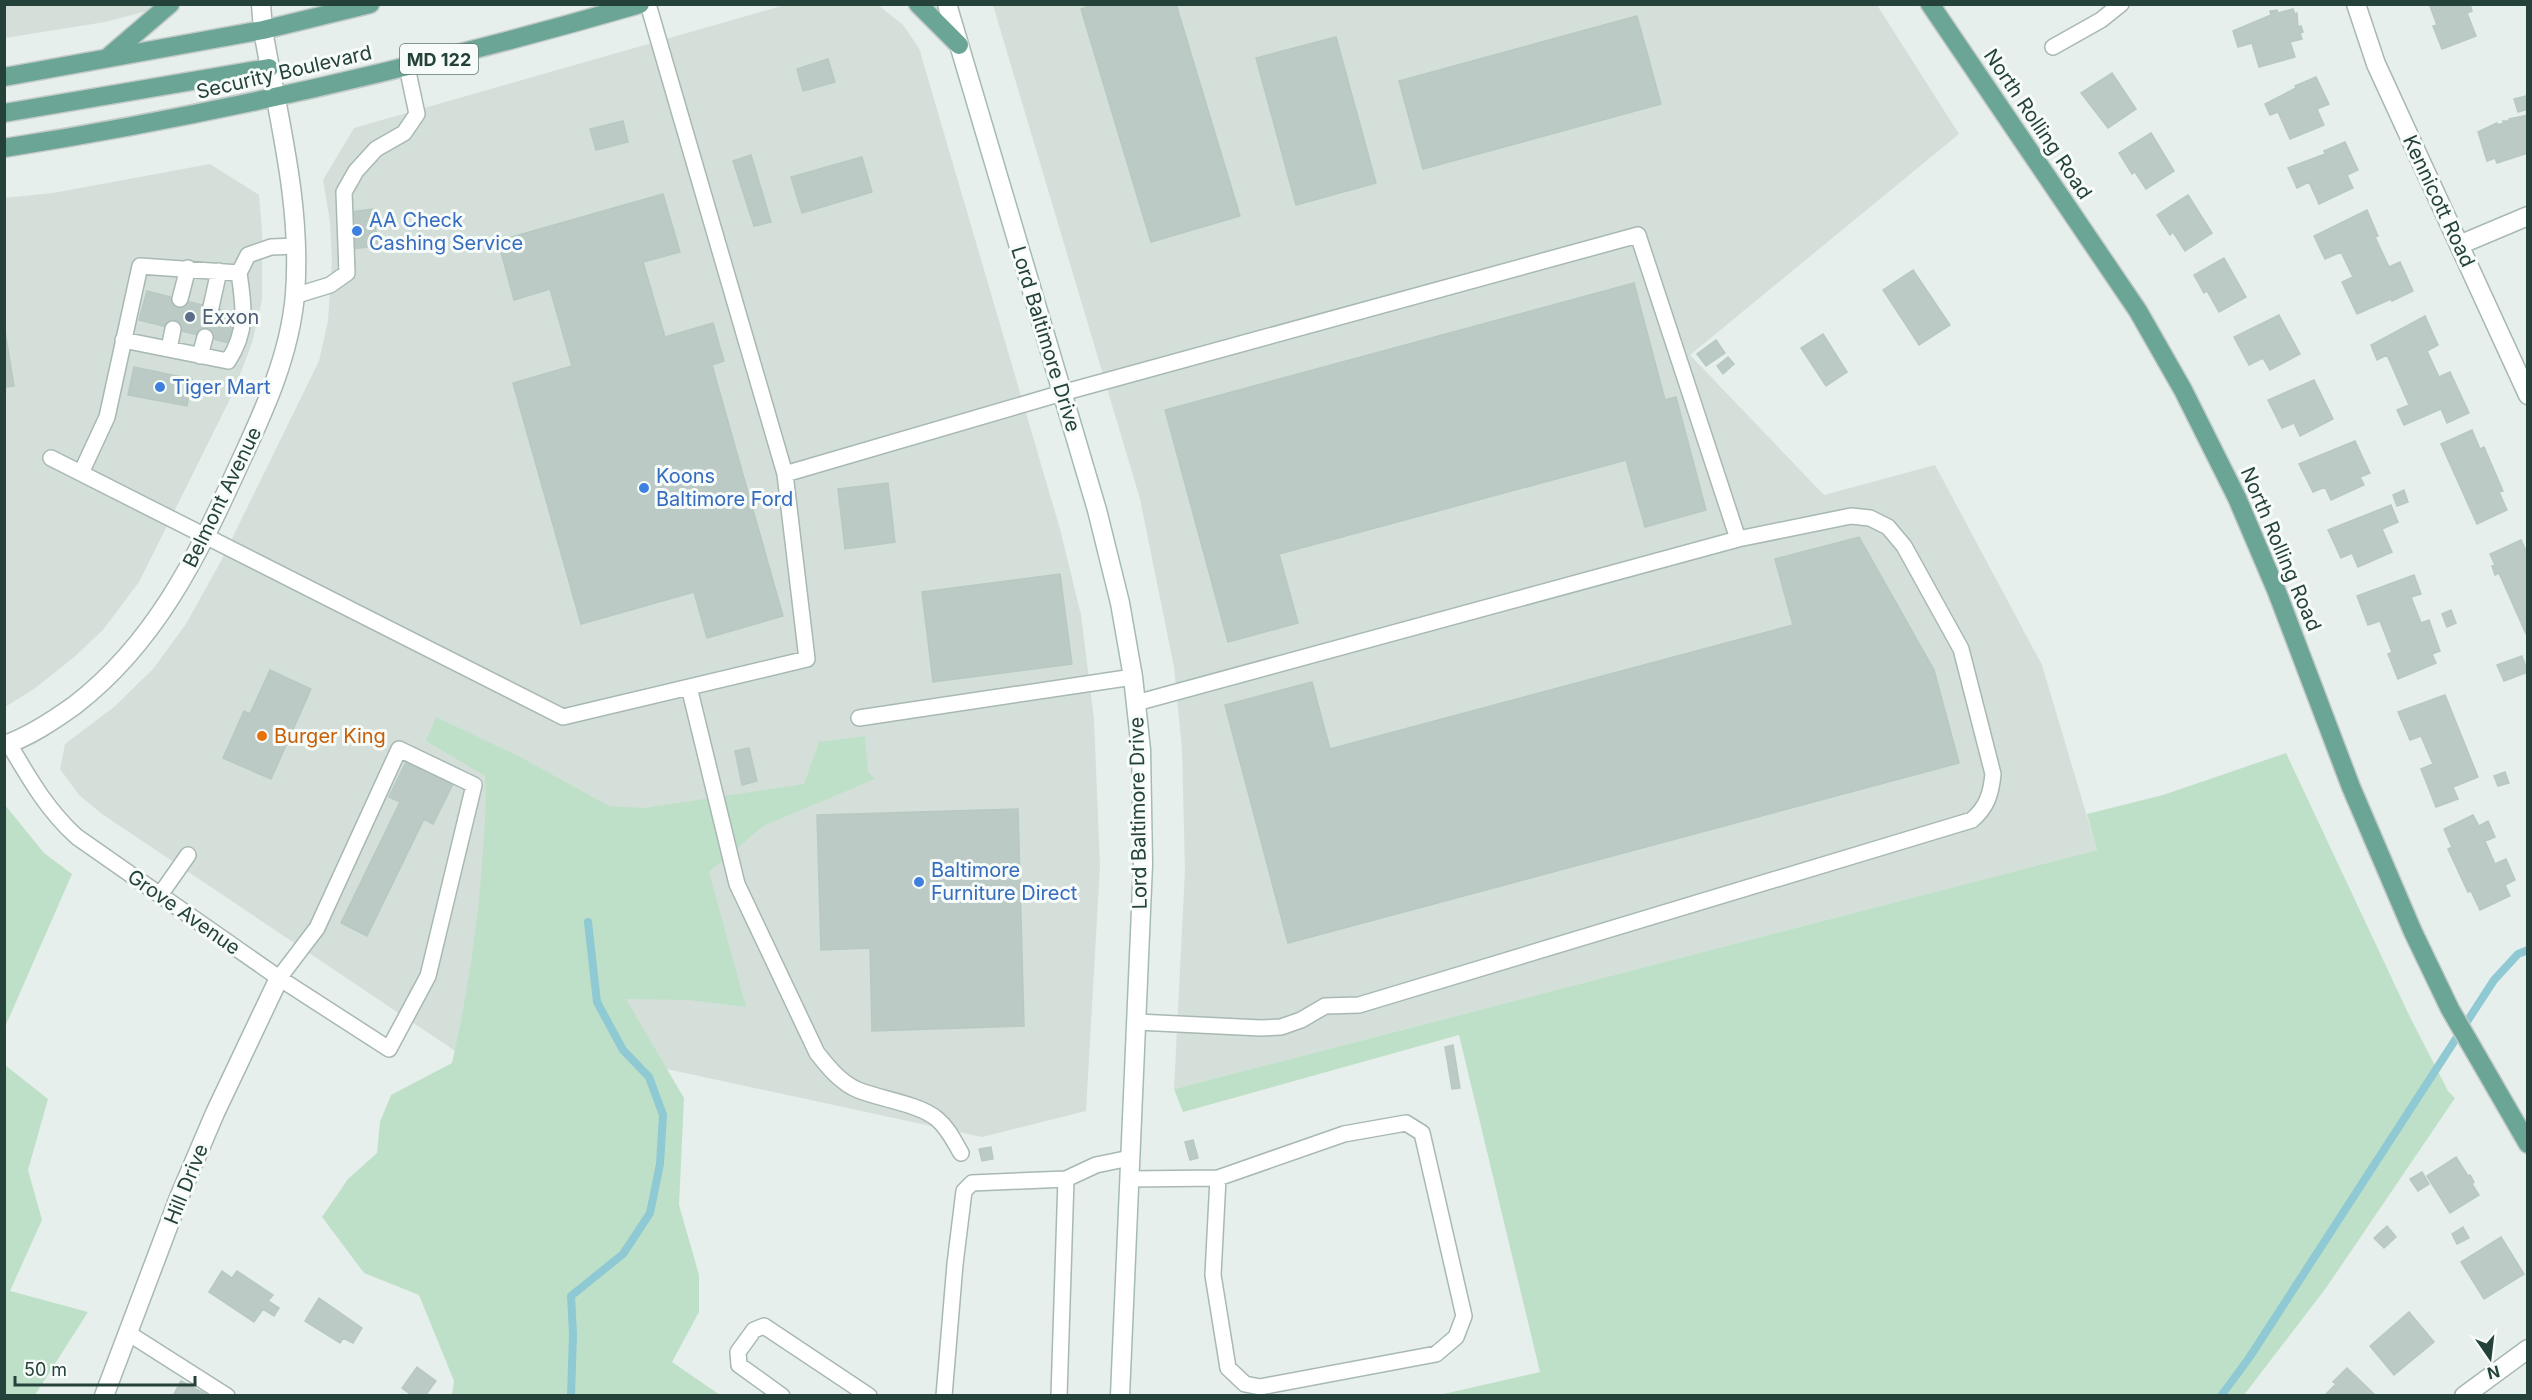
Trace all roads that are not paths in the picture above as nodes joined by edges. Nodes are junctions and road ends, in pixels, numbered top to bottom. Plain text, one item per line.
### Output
1 (170, 4) edge
2 (254, 4) edge
3 (261, 4) edge
4 (370, 4) edge
5 (640, 4) edge
6 (648, 4) edge
7 (918, 4) edge
8 (947, 4) edge
9 (2121, 4) edge
10 (2356, 4) edge
11 (1931, 6) edge
12 (262, 30) junction
13 (959, 45) junction
14 (2054, 47) dead end
15 (105, 60) junction
16 (407, 67) junction
17 (269, 68) junction
18 (4, 77) edge
19 (274, 99) junction
20 (4, 113) edge
21 (4, 148) edge
22 (2528, 216) edge
23 (2459, 245) junction
24 (297, 246) junction
25 (188, 268) junction
26 (219, 271) junction
27 (239, 273) junction
28 (294, 296) junction
29 (180, 299) dead end
30 (211, 307) dead end
31 (173, 329) dead end
32 (205, 337) dead end
33 (123, 340) junction
34 (169, 349) junction
35 (200, 356) junction
36 (1062, 393) junction
37 (2528, 395) edge
38 (51, 458) dead end
39 (81, 473) junction
40 (785, 474) junction
41 (207, 535) junction
42 (1738, 539) junction
43 (1133, 677) junction
44 (689, 687) junction
45 (1136, 703) junction
46 (859, 718) dead end
47 (7, 745) edge
48 (188, 855) dead end
49 (160, 895) junction
50 (279, 978) junction
51 (1137, 1022) junction
52 (2528, 1144) edge
53 (961, 1153) dead end
54 (1130, 1158) junction
55 (1218, 1178) junction
56 (1066, 1179) junction
57 (1129, 1179) junction
58 (128, 1333) junction
59 (2528, 1349) edge
60 (104, 1395) edge
61 (227, 1395) edge
62 (782, 1395) edge
63 (869, 1395) edge
64 (944, 1395) edge
65 (1059, 1395) edge
66 (1120, 1395) edge
67 (2464, 1395) edge

1 - 15 main road
2 - 12 street, Belmont Avenue
3 - 12 street, Belmont Avenue
4 - 12 main road
5 - 16 main road, Security Boulevard / MD 122
6 - 40 lane
7 - 13 main road
8 - 13 street, Lord Baltimore Drive
9 - 14 lane
10 - 23 street, Kennicott Road
11 - 52 main road, North Rolling Road
12 - 15 main road
12 - 17 street, Belmont Avenue
13 - 36 street, Lord Baltimore Drive
15 - 18 main road
16 - 19 main road, Security Boulevard / MD 122
16 - 28 lane
17 - 19 street, Belmont Avenue
17 - 20 main road
19 - 21 main road, Security Boulevard / MD 122
19 - 24 street, Belmont Avenue
22 - 23 street
23 - 37 street, Kennicott Road
24 - 27 lane
24 - 28 street, Belmont Avenue
25 - 26 lane
25 - 29 lane
25 - 33 lane
26 - 27 lane
26 - 30 lane
27 - 35 lane
28 - 41 street, Belmont Avenue
31 - 34 lane
32 - 35 lane
33 - 34 lane
33 - 39 lane
34 - 35 lane
36 - 40 lane
36 - 42 lane
36 - 43 street, Lord Baltimore Drive
38 - 39 lane
39 - 41 lane
40 - 44 lane
41 - 44 lane
41 - 47 street, Belmont Avenue
42 - 45 lane
42 - 51 lane
43 - 45 street, Lord Baltimore Drive
43 - 46 lane
44 - 53 lane
45 - 51 street, Lord Baltimore Drive
47 - 49 lane, Grove Avenue
48 - 49 lane
49 - 50 lane, Grove Avenue
50 - 50 lane, Grove Avenue
50 - 58 street, Hill Drive
51 - 54 street, Lord Baltimore Drive
54 - 56 lane
54 - 57 street, Lord Baltimore Drive
55 - 55 lane
55 - 57 lane
56 - 64 lane
56 - 65 lane
57 - 66 street, Lord Baltimore Drive
58 - 60 street, Hill Drive
58 - 61 lane
59 - 67 street
62 - 63 lane

